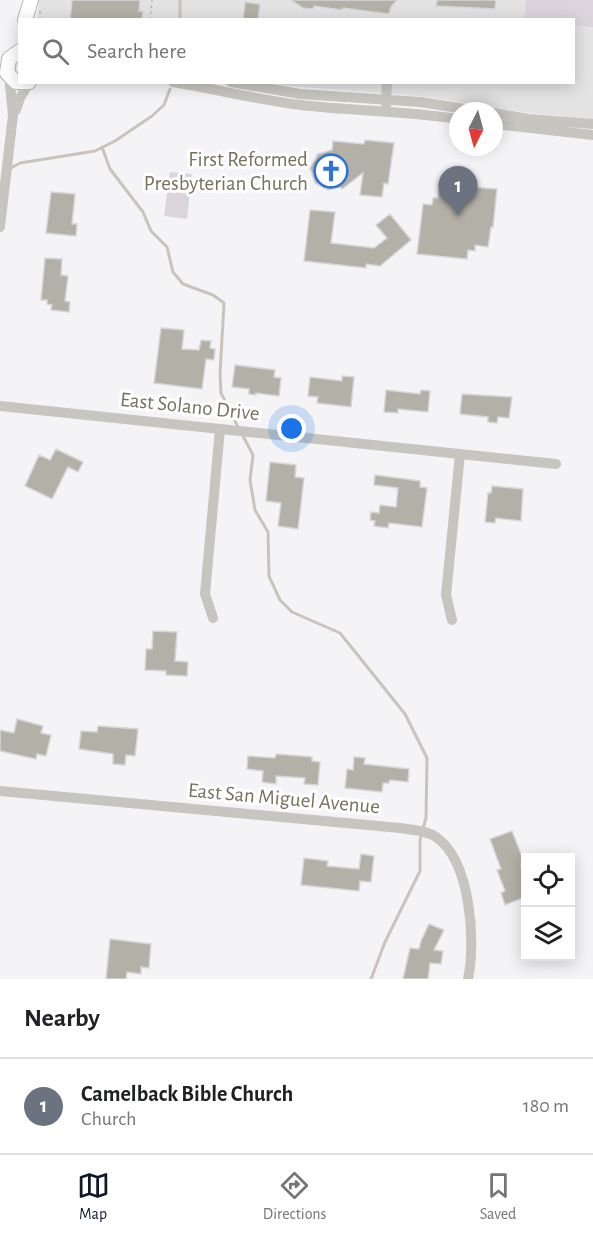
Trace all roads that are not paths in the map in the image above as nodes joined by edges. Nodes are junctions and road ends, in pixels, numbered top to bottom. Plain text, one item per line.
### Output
1 (30, 3) edge
2 (26, 18) edge
3 (32, 18) edge
4 (11, 54) edge
5 (5, 73) edge
6 (18, 83) edge
7 (28, 84) edge
8 (182, 84) edge
9 (244, 84) edge
10 (387, 84) edge
11 (386, 105) junction
12 (449, 109) edge
13 (503, 114) edge
14 (14, 116) junction
15 (449, 117) edge
16 (593, 124) edge
17 (503, 125) edge
18 (593, 135) edge
19 (0, 227) edge
20 (0, 406) edge
21 (220, 429) junction
22 (460, 454) junction
23 (556, 464) dead end
24 (213, 618) dead end
25 (452, 620) dead end
26 (0, 791) edge
27 (468, 979) edge

1 - 2 main road
1 - 3 main road
4 - 5 main road
5 - 6 main road
5 - 14 street
7 - 14 street
8 - 11 street
9 - 11 street
10 - 11 street
11 - 12 street
11 - 15 street
13 - 16 street
14 - 19 street
17 - 18 street
20 - 21 street, East Solano Drive
21 - 22 street, East Solano Drive
21 - 24 street
22 - 23 street, East Solano Drive
22 - 25 street
26 - 27 street, East San Miguel Avenue

